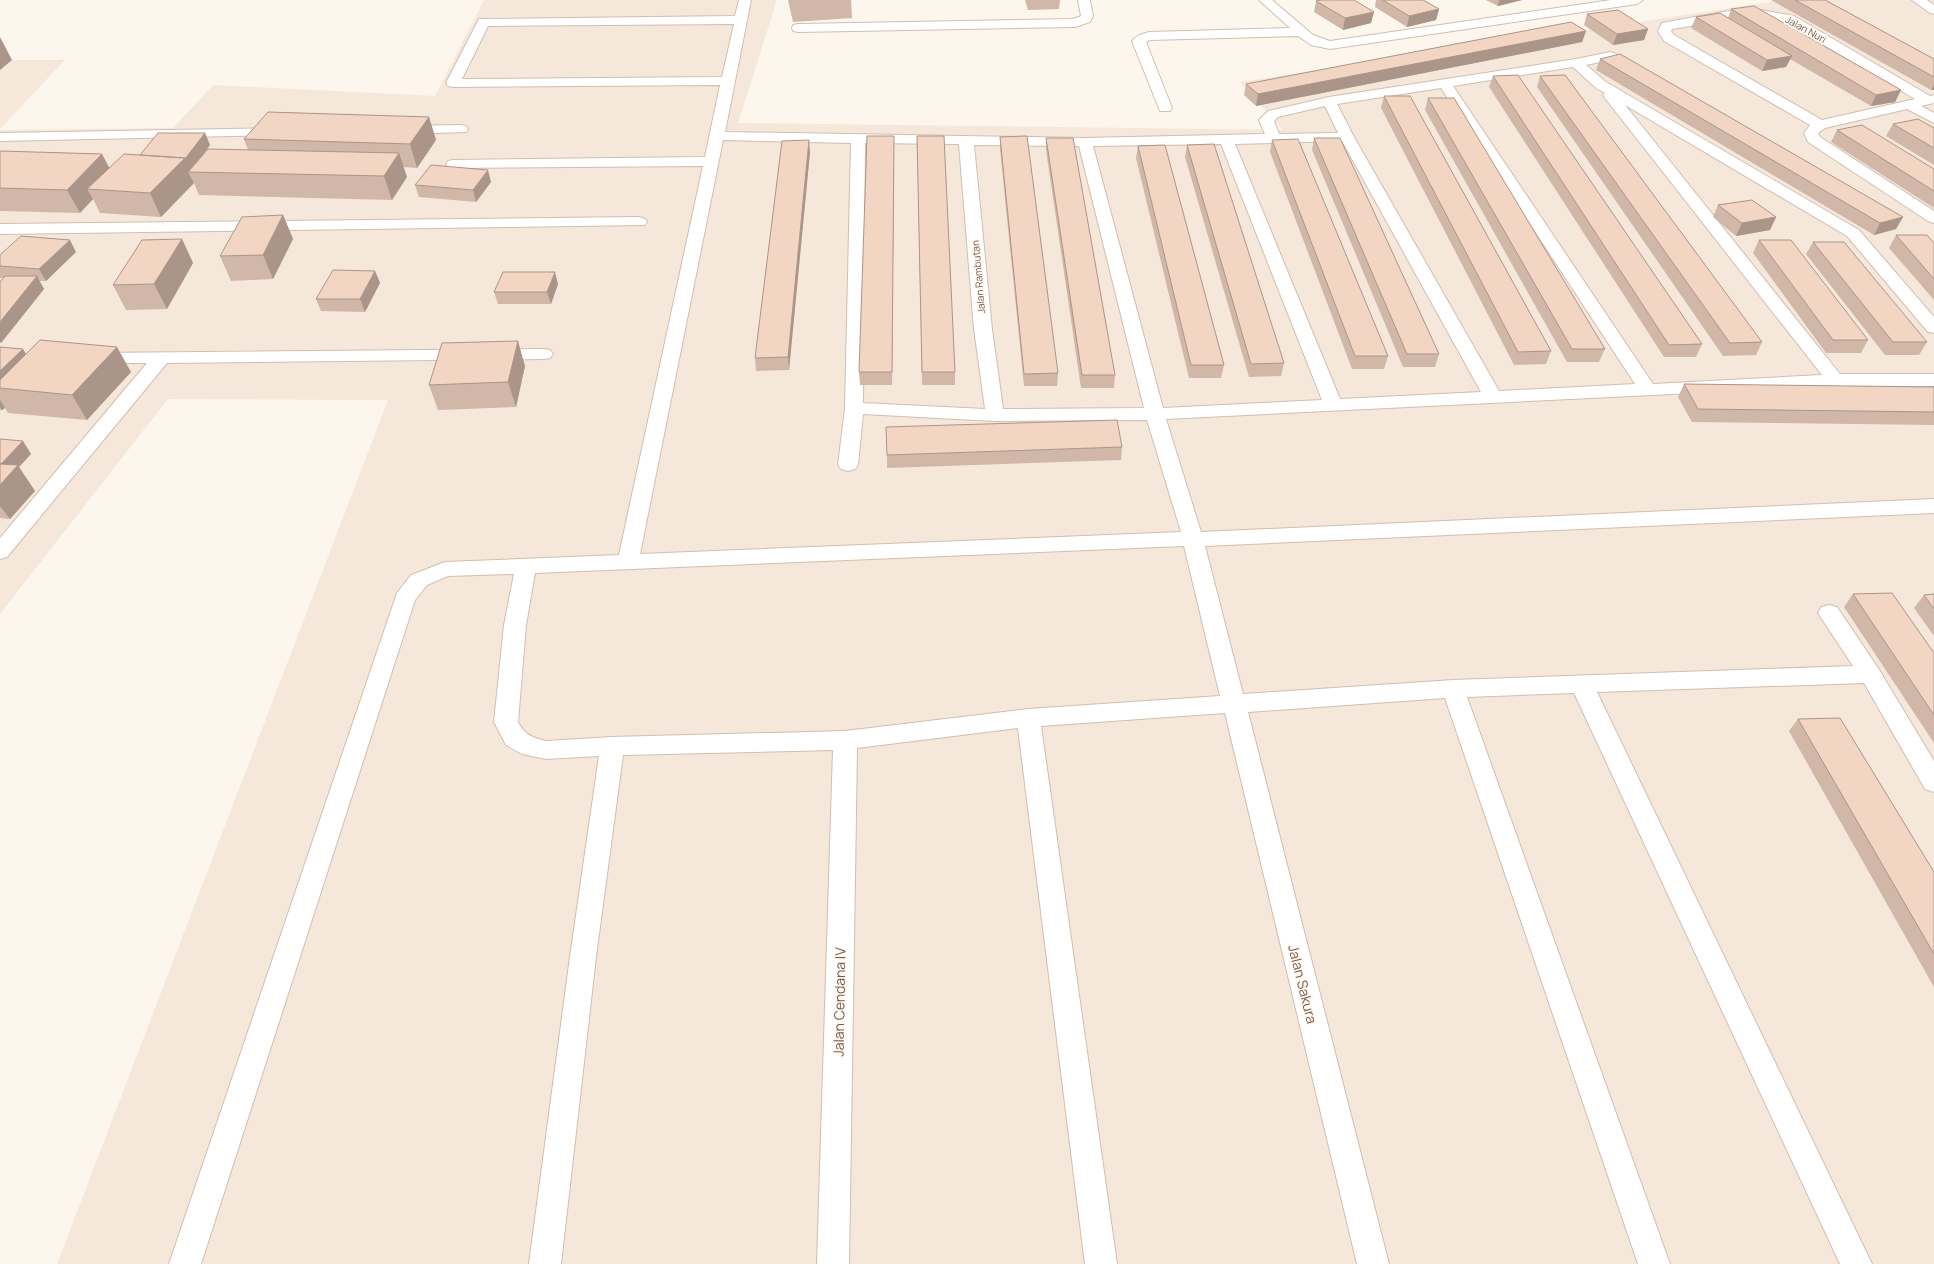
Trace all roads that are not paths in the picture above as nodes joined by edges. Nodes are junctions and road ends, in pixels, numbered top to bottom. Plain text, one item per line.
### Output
1 (744, 0) edge
2 (1084, 0) edge
3 (1284, 0) edge
4 (1637, 0) edge
5 (1918, 0) edge
6 (1266, 1) edge
7 (1934, 6) edge
8 (1934, 10) edge
9 (740, 20) junction
10 (798, 28) dead end
11 (1301, 32) junction
12 (1610, 56) edge
13 (1576, 64) junction
14 (729, 80) junction
15 (1445, 84) junction
16 (1601, 85) junction
17 (1931, 99) edge
18 (1329, 101) junction
19 (1909, 105) junction
20 (1165, 108) dead end
21 (1934, 119) edge
22 (1820, 125) junction
23 (461, 129) dead end
24 (391, 130) edge
25 (290, 132) edge
26 (717, 136) junction
27 (0, 137) edge
28 (1347, 137) junction
29 (858, 138) junction
30 (966, 139) junction
31 (1226, 139) junction
32 (1274, 139) junction
33 (1085, 142) junction
34 (711, 162) junction
35 (453, 164) dead end
36 (1934, 218) edge
37 (639, 222) dead end
38 (0, 229) edge
39 (1934, 328) edge
40 (544, 354) dead end
41 (77, 358) edge
42 (161, 358) junction
43 (1835, 380) junction
44 (1934, 380) edge
45 (1647, 389) junction
46 (1493, 397) junction
47 (1333, 405) junction
48 (854, 408) junction
49 (996, 414) junction
50 (1155, 414) junction
51 (848, 465) dead end
52 (1934, 506) edge
53 (1193, 539) junction
54 (0, 552) edge
55 (628, 562) junction
56 (526, 566) junction
57 (1829, 613) dead end
58 (1870, 674) junction
59 (1582, 686) junction
60 (1453, 689) junction
61 (1233, 705) junction
62 (1028, 718) junction
63 (845, 740) junction
64 (612, 746) junction
65 (1934, 782) edge
66 (185, 1264) edge
67 (545, 1264) edge
68 (833, 1264) edge
69 (1101, 1264) edge
70 (1374, 1264) edge
71 (1654, 1264) edge
72 (1856, 1264) edge

1 - 9 street
2 - 10 street
3 - 6 street
4 - 11 street
5 - 7 street
5 - 8 street
6 - 11 street
9 - 14 street
9 - 14 street
11 - 20 street
12 - 13 street
13 - 15 street
13 - 16 street
14 - 26 street
15 - 18 street
15 - 45 street
16 - 39 street
16 - 43 street
17 - 19 street
17 - 22 street, Jalan Nuri
18 - 28 street
18 - 32 street
19 - 21 street
19 - 22 street
22 - 36 street
23 - 24 street
25 - 27 street
26 - 29 street
26 - 34 street
28 - 32 street
28 - 46 street
29 - 30 street
29 - 48 street
30 - 33 street
30 - 49 street, Jalan Rambutan
31 - 32 street
31 - 33 street
31 - 47 street
33 - 50 street, Jalan Sakura
34 - 35 street
34 - 55 street
37 - 38 street
40 - 42 street
41 - 42 street
42 - 54 street
43 - 44 street
43 - 45 street
45 - 46 street
46 - 47 street
47 - 50 street
48 - 49 street
48 - 51 street
49 - 50 street
50 - 53 street, Jalan Sakura
52 - 53 street
53 - 55 street
53 - 61 street, Jalan Sakura
55 - 56 street
56 - 64 street
56 - 66 street
57 - 58 street
58 - 59 street
58 - 65 street
59 - 60 street
59 - 72 street
60 - 61 street
60 - 71 street
61 - 62 street
61 - 70 street, Jalan Sakura
62 - 63 street
62 - 69 street
63 - 64 street
63 - 68 street, Jalan Cendana IV
64 - 67 street

